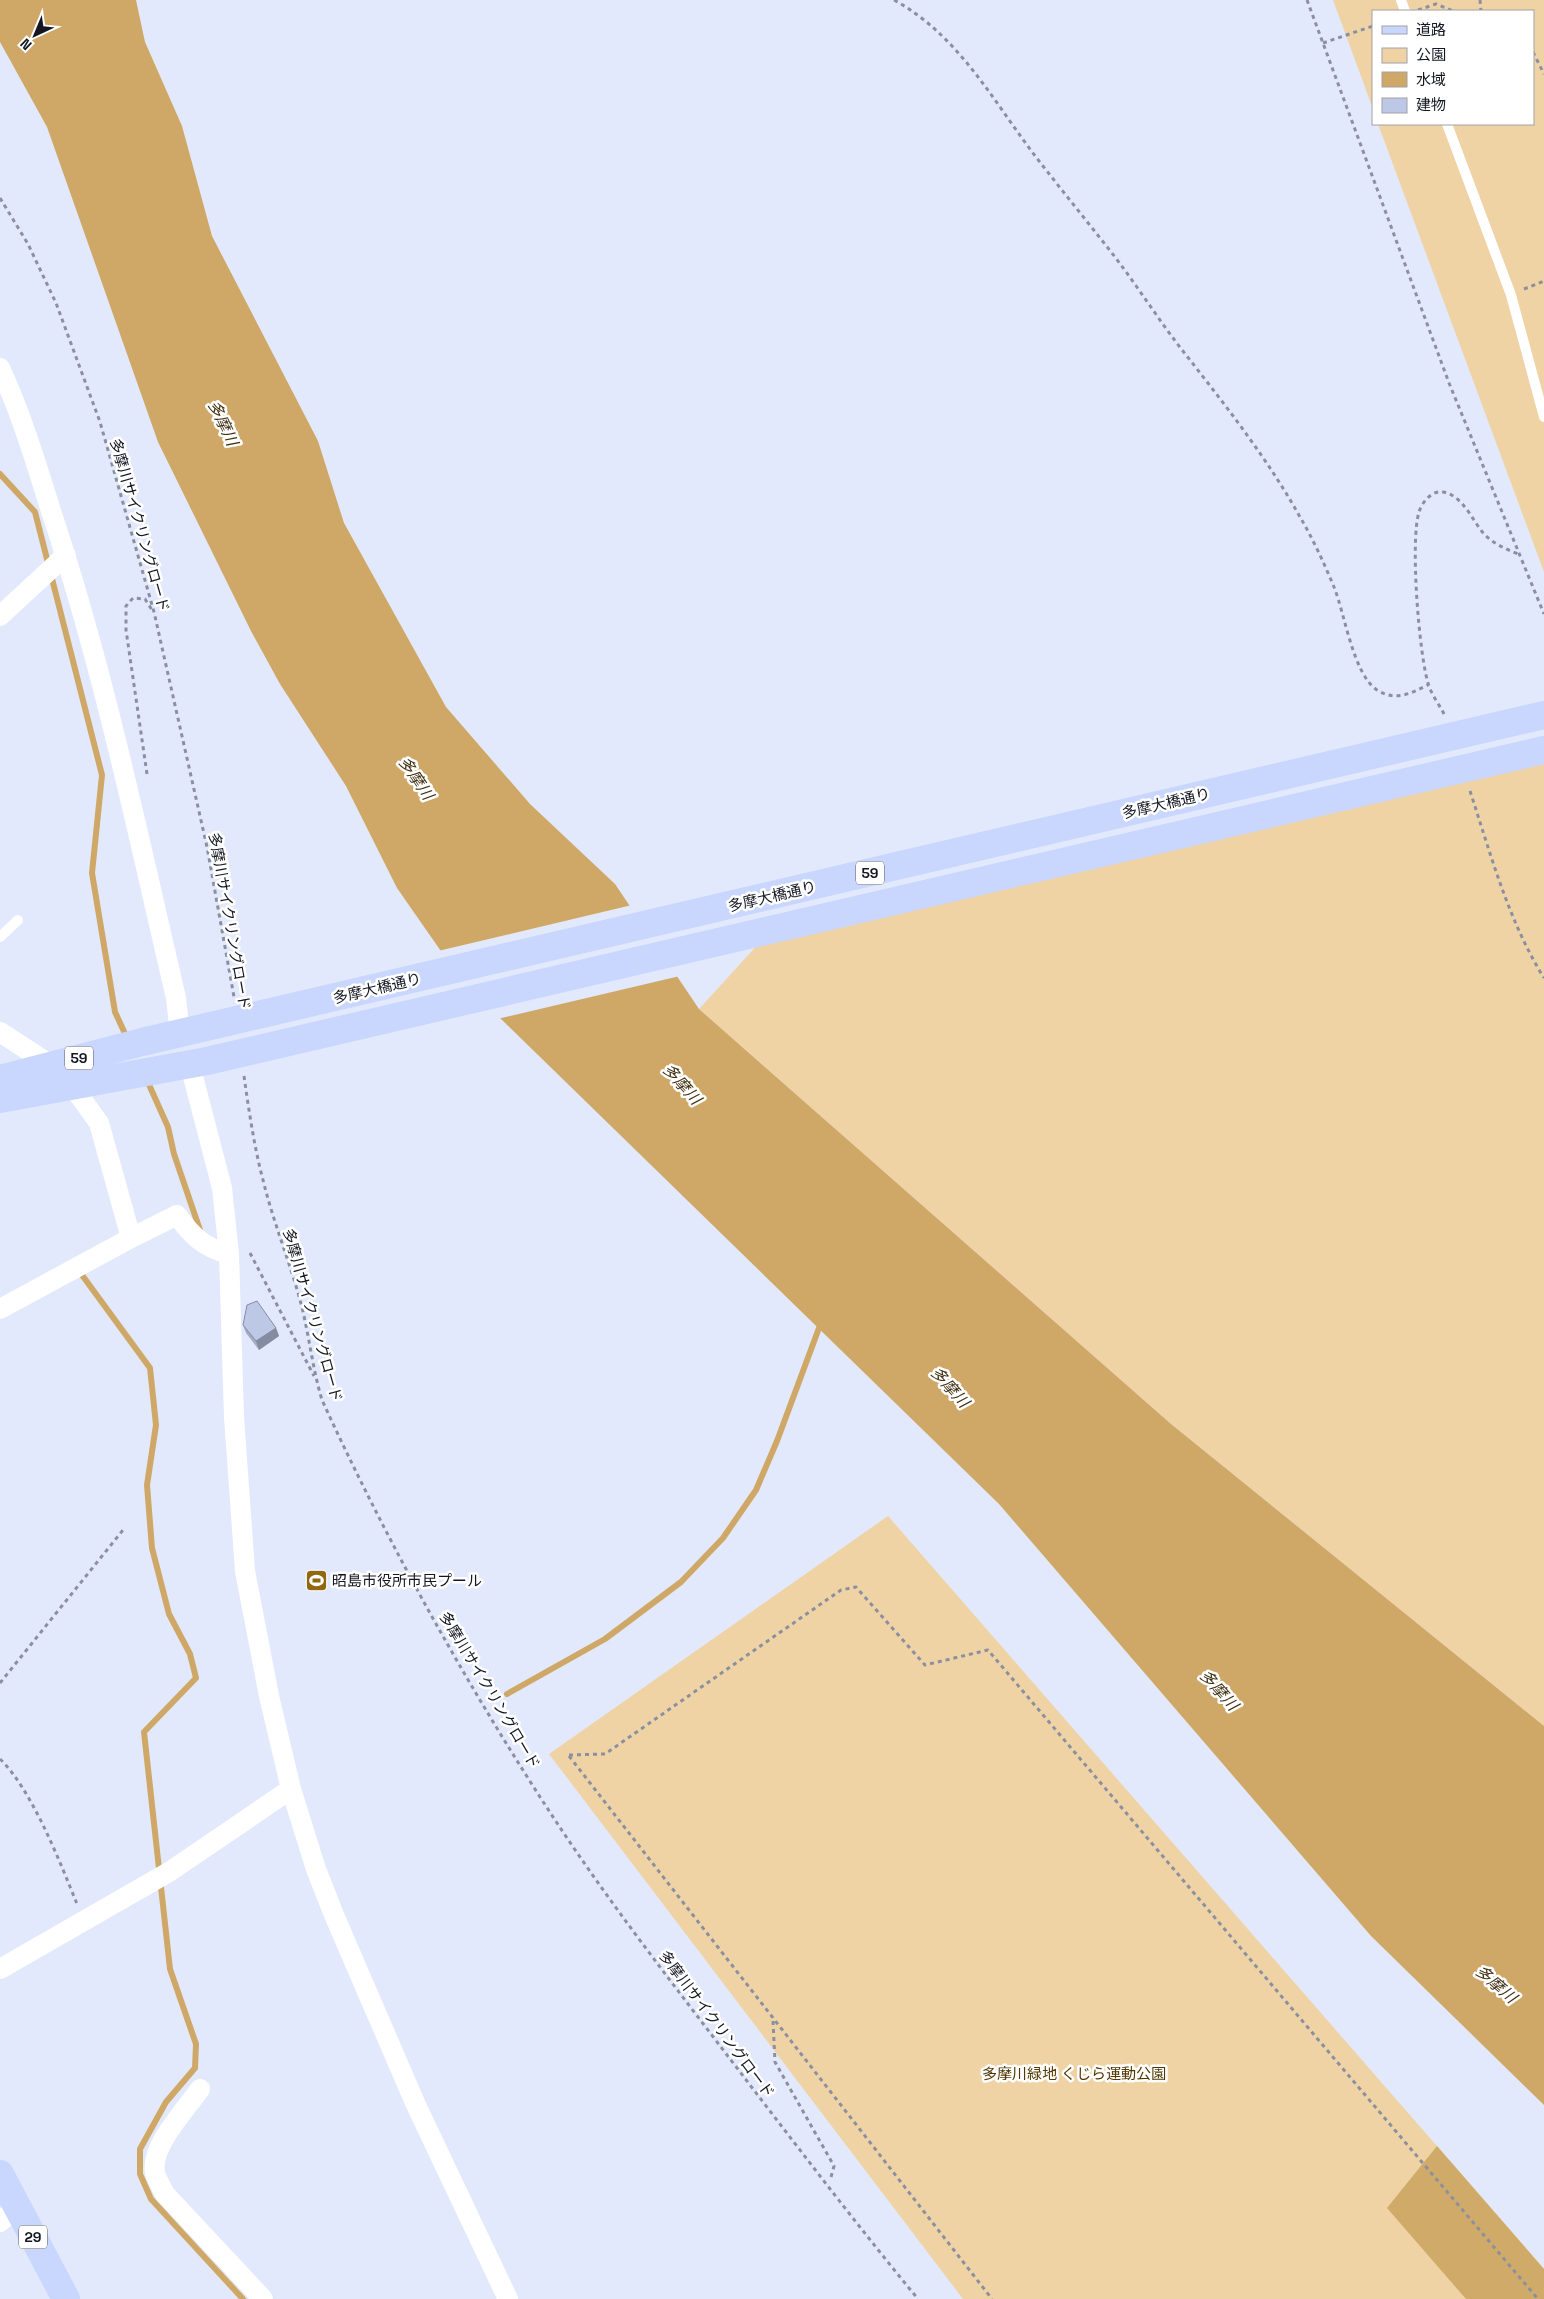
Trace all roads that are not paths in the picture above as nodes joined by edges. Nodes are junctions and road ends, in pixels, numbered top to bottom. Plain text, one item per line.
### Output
1 (1447, 125) edge
2 (0, 368) edge
3 (1544, 417) edge
4 (62, 559) junction
5 (0, 616) edge
6 (1543, 715) edge
7 (1544, 750) edge
8 (18, 920) dead end
9 (0, 937) edge
10 (0, 1032) edge
11 (188, 1032) junction
12 (199, 1063) junction
13 (15, 1083) edge
14 (0, 1099) edge
15 (131, 1238) junction
16 (230, 1250) junction
17 (0, 1309) edge
18 (291, 1789) junction
19 (0, 1969) edge
20 (200, 2090) dead end
21 (0, 2174) edge
22 (8, 2214) edge
23 (66, 2299) edge
24 (263, 2299) edge
25 (508, 2299) edge

1 - 3 lane
2 - 4 street
4 - 5 street
4 - 11 street
6 - 11 main road, 多摩大橋通り / 59
7 - 12 main road, 多摩大橋通り / 59
8 - 9 lane
10 - 15 street
11 - 13 main road, 多摩大橋通り / 59
12 - 13 main road, 多摩大橋通り / 59
12 - 16 street
13 - 14 main road, 多摩大橋通り / 59
15 - 16 street
15 - 17 street
16 - 18 street
18 - 19 street
18 - 25 street
20 - 24 street
21 - 22 main road, 29
22 - 23 main road, 29

